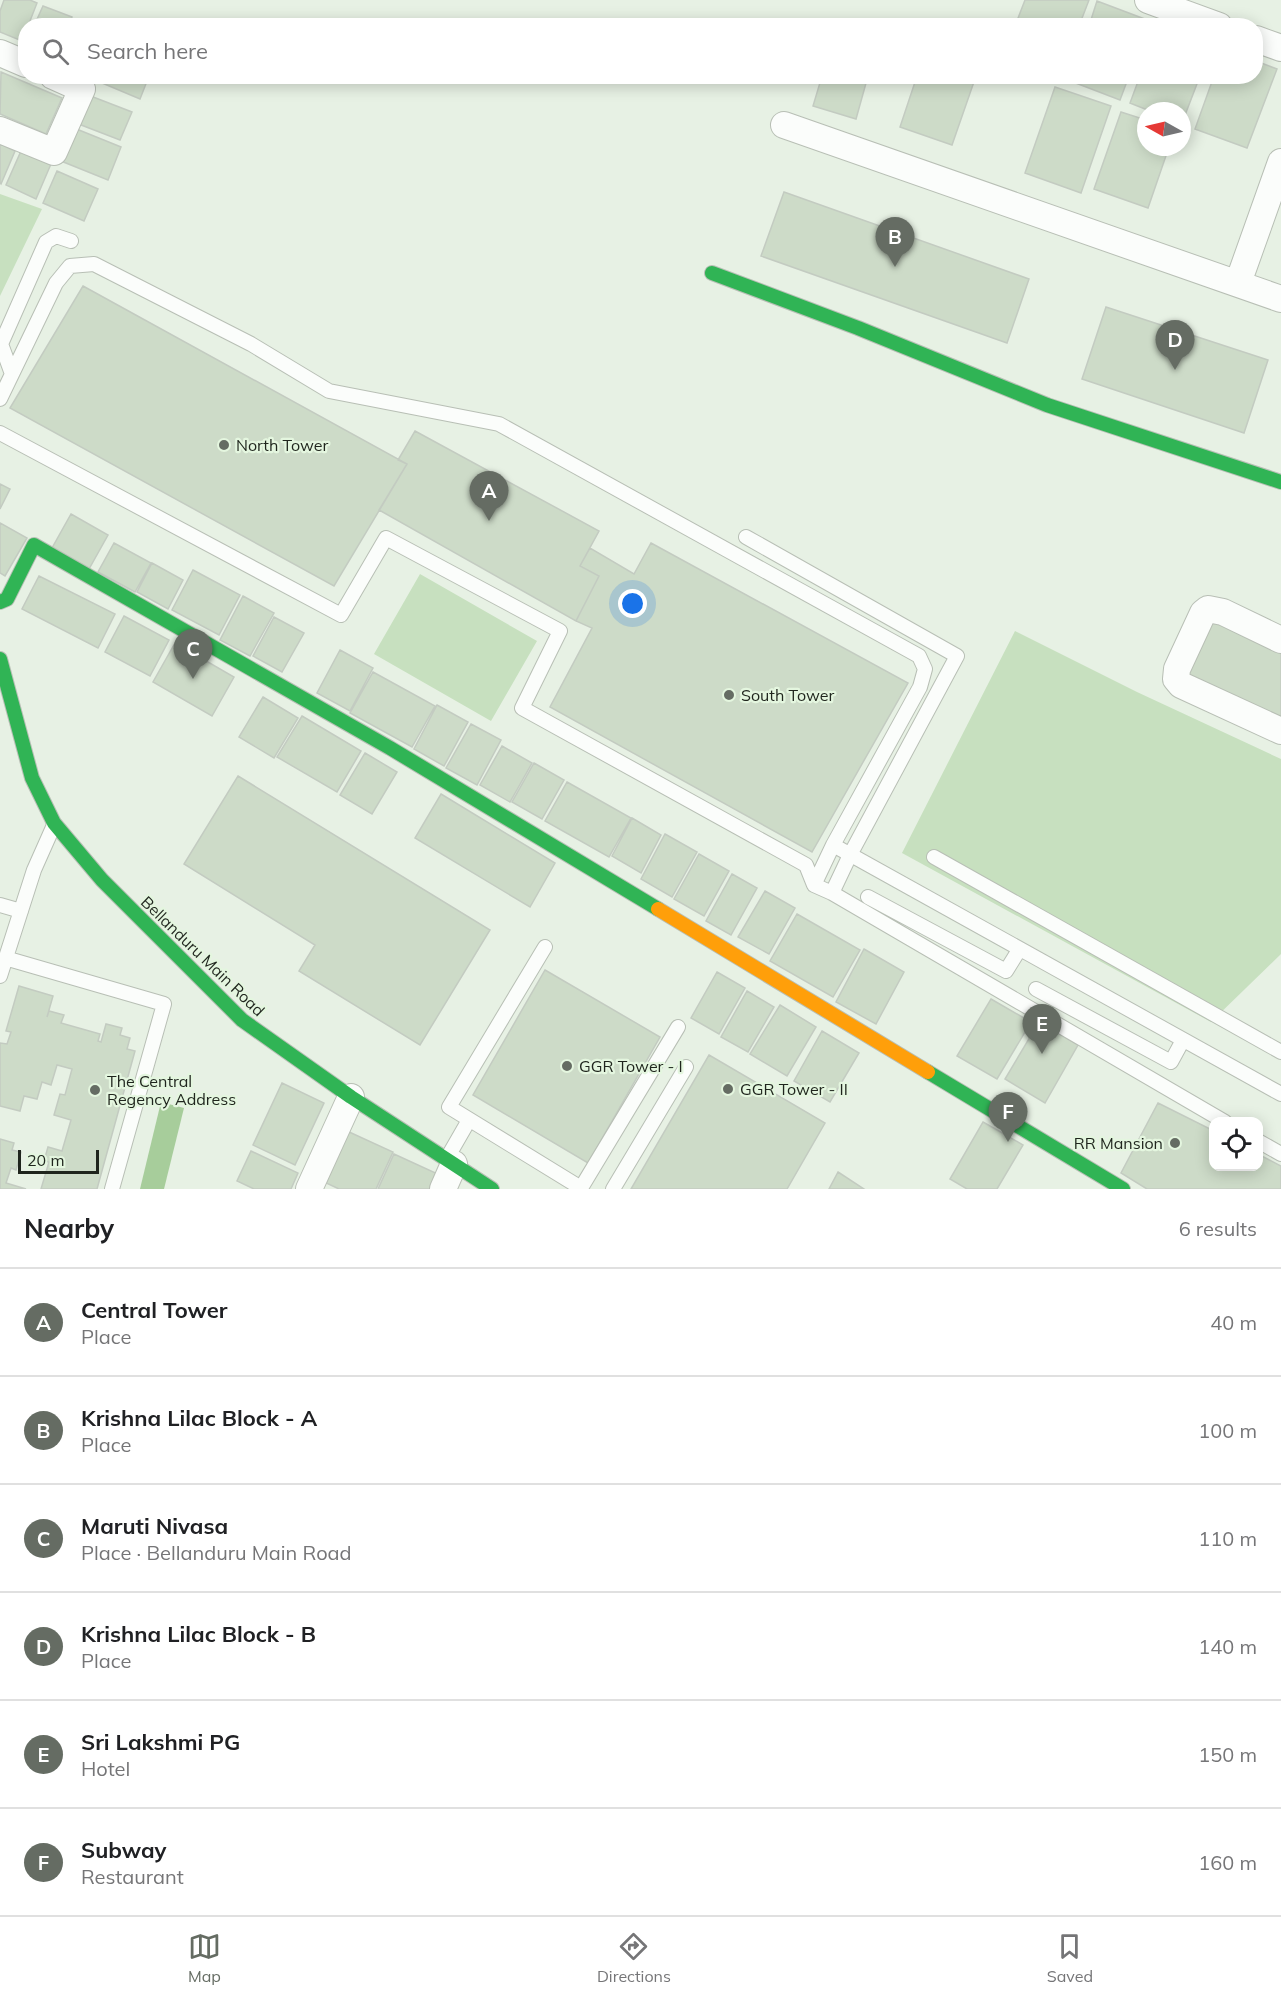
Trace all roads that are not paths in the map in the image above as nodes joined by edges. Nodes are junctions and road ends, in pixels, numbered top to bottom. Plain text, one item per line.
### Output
1 (1148, 0) edge
2 (1197, 18) edge
3 (1263, 42) edge
4 (1281, 48) edge
5 (0, 53) edge
6 (18, 61) edge
7 (71, 84) edge
8 (784, 125) dead end
9 (0, 130) edge
10 (1281, 162) edge
11 (71, 242) dead end
12 (712, 273) dead end
13 (1238, 283) junction
14 (1281, 299) edge
15 (12, 374) junction
16 (0, 399) edge
17 (0, 433) edge
18 (1281, 482) edge
19 (746, 537) dead end
20 (0, 602) edge
21 (1281, 640) edge
22 (0, 659) edge
23 (1281, 731) edge
24 (54, 823) junction
25 (833, 846) junction
26 (850, 855) junction
27 (934, 857) dead end
28 (814, 885) junction
29 (832, 893) junction
30 (868, 897) dead end
31 (0, 905) edge
32 (21, 911) junction
33 (545, 947) dead end
34 (1019, 950) junction
35 (5, 958) junction
36 (0, 976) edge
37 (1036, 989) dead end
38 (678, 1028) dead end
39 (1183, 1040) junction
40 (1281, 1052) edge
41 (686, 1067) dead end
42 (1281, 1094) edge
43 (351, 1097) junction
44 (1215, 1117) edge
45 (469, 1120) junction
46 (1263, 1144) edge
47 (1281, 1154) edge
48 (450, 1162) junction
49 (112, 1189) edge
50 (309, 1189) edge
51 (443, 1189) edge
52 (492, 1189) edge
53 (613, 1189) edge
54 (1123, 1189) edge

1 - 2 street
3 - 4 street
5 - 6 street
7 - 9 street
8 - 13 street
10 - 13 street
11 - 15 lane
12 - 18 street
13 - 14 street
15 - 16 lane
15 - 25 lane
17 - 28 lane
19 - 26 lane
20 - 54 street
21 - 23 street
22 - 24 street, Bellanduru Main Road
24 - 32 lane
24 - 43 street, Bellanduru Main Road
25 - 26 lane
25 - 28 lane
26 - 29 lane
26 - 34 lane
27 - 40 lane
28 - 29 lane
29 - 44 lane
30 - 34 lane
31 - 32 lane
32 - 35 lane
33 - 45 lane
34 - 39 lane
35 - 36 lane
35 - 49 lane
37 - 39 lane
38 - 45 lane
39 - 42 lane
41 - 53 lane
43 - 48 street, Bellanduru Main Road
43 - 50 street
45 - 48 lane
46 - 47 lane
48 - 51 street
48 - 52 street, Bellanduru Main Road

